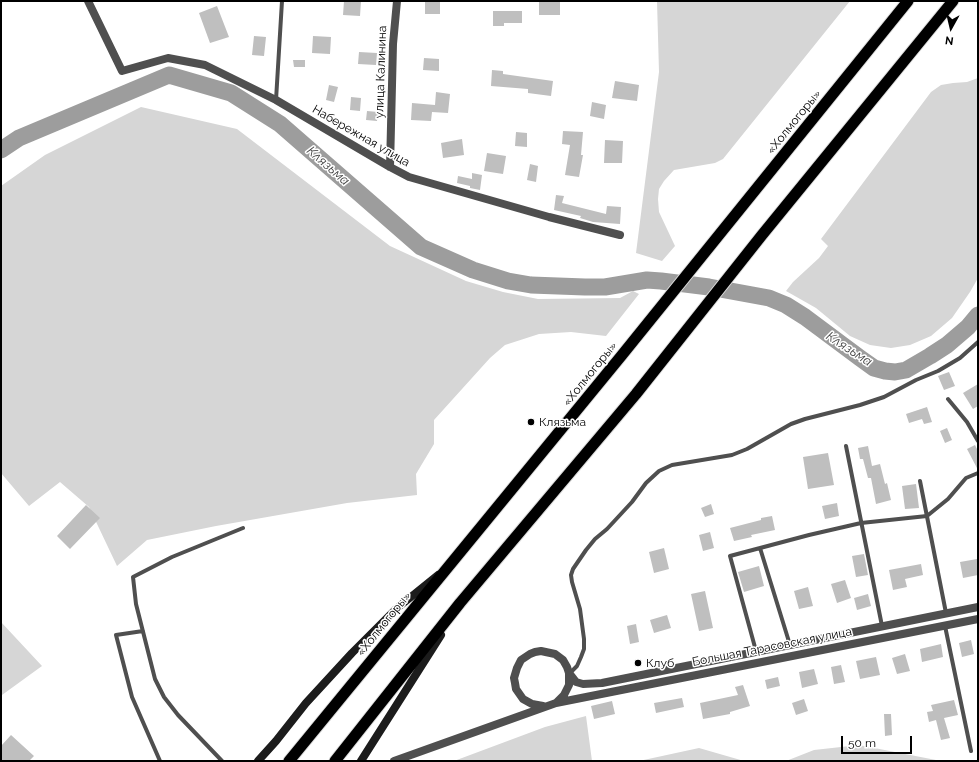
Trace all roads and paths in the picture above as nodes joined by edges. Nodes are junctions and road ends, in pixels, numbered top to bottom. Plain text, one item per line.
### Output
1 (88, 1) edge
2 (282, 1) edge
3 (397, 1) edge
4 (908, 1) edge
5 (953, 1) edge
6 (276, 100) junction
7 (390, 167) junction
8 (620, 235) dead end
9 (978, 342) edge
10 (948, 399) dead end
11 (978, 441) edge
12 (846, 446) dead end
13 (978, 474) edge
14 (920, 482) dead end
15 (927, 516) junction
16 (862, 523) junction
17 (243, 528) dead end
18 (760, 548) junction
19 (451, 564) junction
20 (460, 602) junction
21 (978, 606) edge
22 (946, 613) junction
23 (978, 619) edge
24 (945, 625) junction
25 (882, 626) junction
26 (143, 631) junction
27 (790, 645) junction
28 (756, 651) junction
29 (569, 673) junction
30 (556, 703) junction
31 (547, 706) junction
32 (971, 751) dead end
33 (160, 761) edge
34 (222, 761) edge
35 (258, 761) edge
36 (289, 761) edge
37 (335, 761) edge
38 (361, 761) edge
39 (394, 761) edge

1 - 6 street, Набережная улица
2 - 6 lane
3 - 7 street, улица Калинина
4 - 19 highway, «Холмогоры»
5 - 20 highway
6 - 7 street, Набережная улица
7 - 8 street, Набережная улица
9 - 29 lane
10 - 11 lane
12 - 16 lane
13 - 15 lane
14 - 15 lane
15 - 16 lane
15 - 22 lane
16 - 18 lane
16 - 25 lane
17 - 26 lane
18 - 27 lane
18 - 28 lane
19 - 35 main road
19 - 36 highway, «Холмогоры»
20 - 37 highway
20 - 38 main road
21 - 22 street, Большая Тарасовская улица
22 - 25 street, Большая Тарасовская улица
23 - 24 street, Большая Тарасовская улица
24 - 30 street, Большая Тарасовская улица
24 - 32 lane
25 - 27 street, Большая Тарасовская улица
26 - 33 lane
26 - 34 lane
27 - 28 street, Большая Тарасовская улица
28 - 29 street, Большая Тарасовская улица
29 - 30 street
29 - 31 street
30 - 31 street, Большая Тарасовская улица
31 - 39 street, Большая Тарасовская улица

